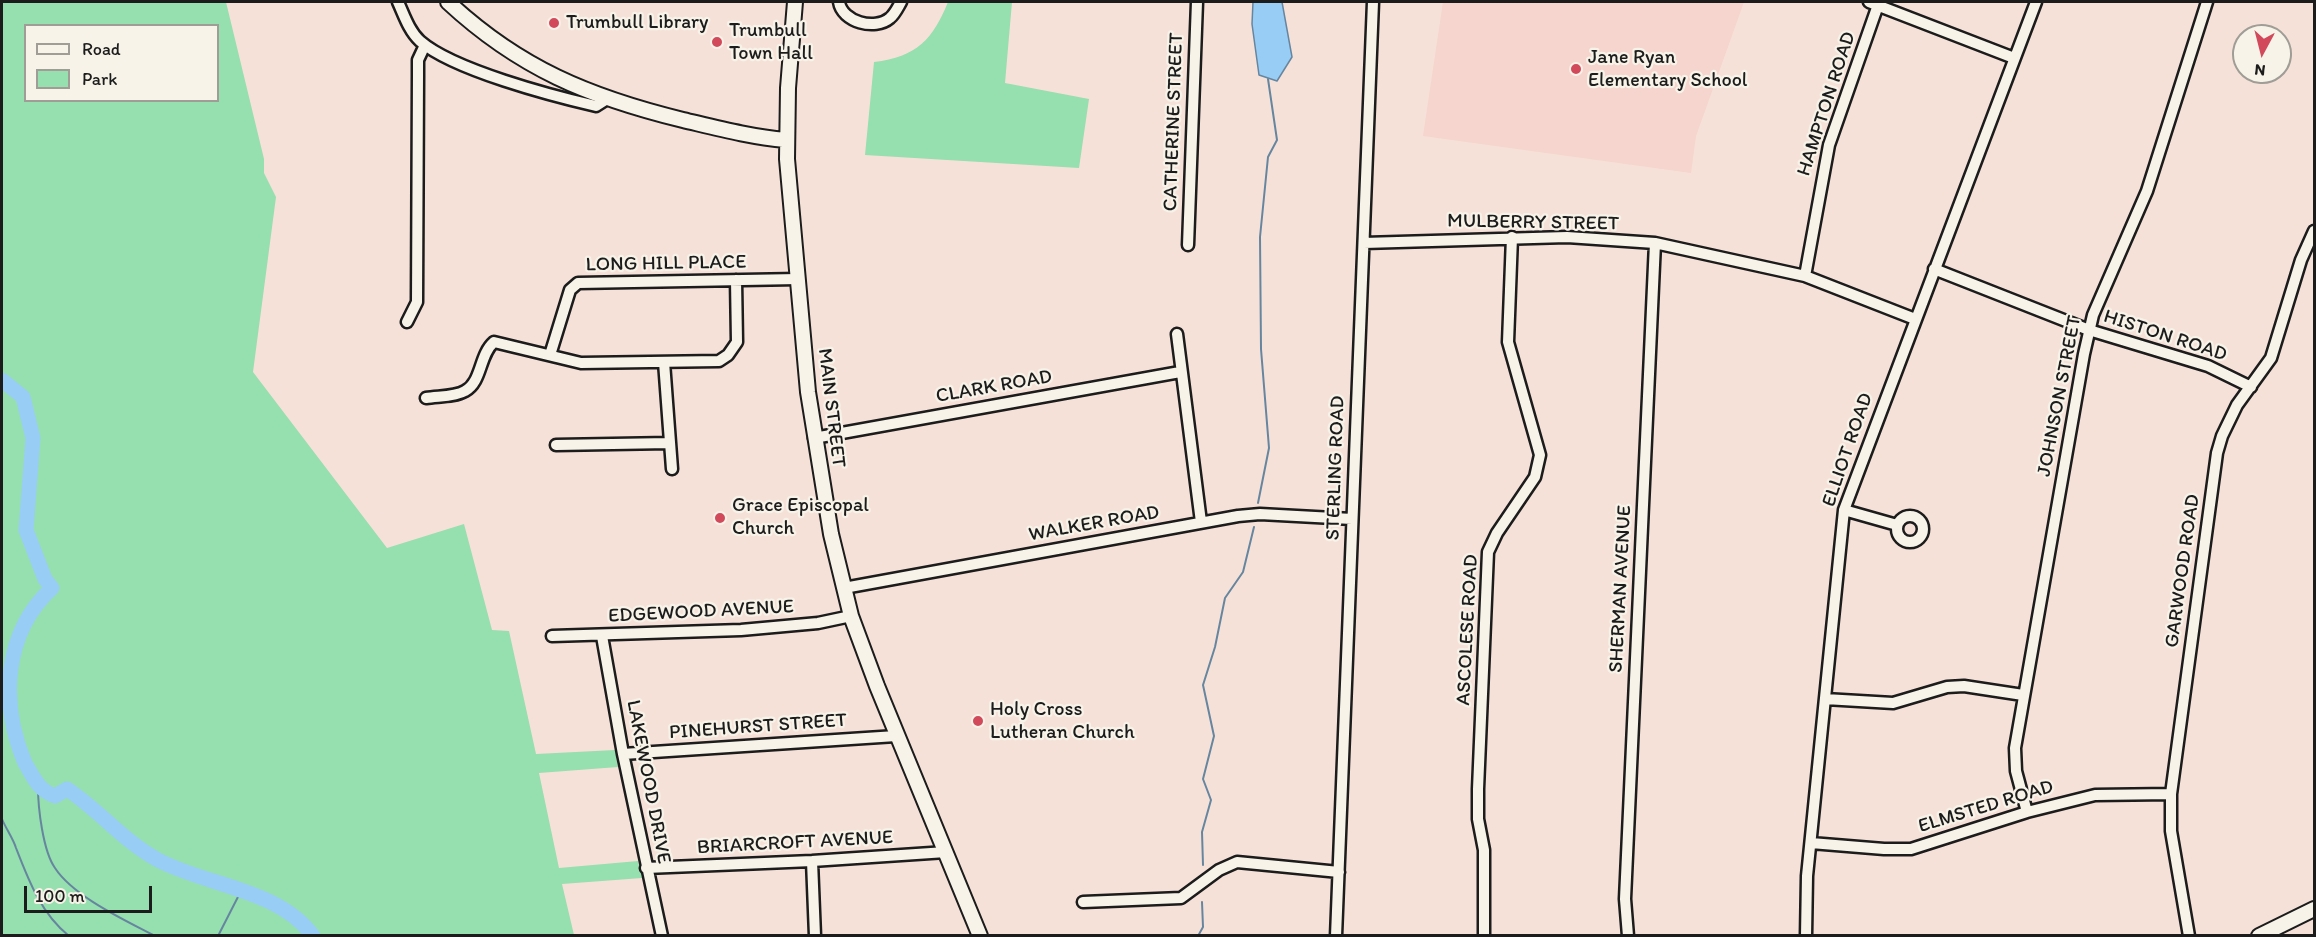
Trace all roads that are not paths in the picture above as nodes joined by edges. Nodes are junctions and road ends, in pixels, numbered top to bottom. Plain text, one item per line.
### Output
1 (398, 2) edge
2 (448, 2) edge
3 (795, 2) edge
4 (839, 2) edge
5 (901, 2) edge
6 (1197, 2) edge
7 (1373, 2) edge
8 (2036, 2) edge
9 (2207, 2) edge
10 (1874, 3) edge
11 (425, 45) junction
12 (2014, 58) junction
13 (607, 99) junction
14 (786, 140) junction
15 (2314, 231) edge
16 (1512, 237) junction
17 (1364, 243) junction
18 (1654, 243) junction
19 (1188, 245) dead end
20 (1934, 269) junction
21 (1805, 276) junction
22 (798, 279) junction
23 (736, 280) junction
24 (1915, 319) junction
25 (407, 322) dead end
26 (2089, 330) junction
27 (1178, 334) dead end
28 (550, 355) junction
29 (664, 362) junction
30 (1180, 372) junction
31 (2251, 387) junction
32 (426, 398) dead end
33 (813, 438) junction
34 (669, 444) junction
35 (556, 445) dead end
36 (672, 469) dead end
37 (1844, 510) junction
38 (1352, 519) junction
39 (1201, 522) junction
40 (1897, 525) dead end
41 (844, 588) junction
42 (851, 616) junction
43 (552, 636) dead end
44 (602, 636) junction
45 (2024, 695) junction
46 (1825, 699) junction
47 (896, 736) junction
48 (623, 754) junction
49 (2171, 794) junction
50 (2027, 812) junction
51 (1811, 843) junction
52 (946, 852) junction
53 (812, 861) junction
54 (646, 868) junction
55 (1339, 872) junction
56 (1083, 902) dead end
57 (2314, 909) edge
58 (662, 936) edge
59 (815, 936) edge
60 (980, 936) edge
61 (1336, 936) edge
62 (1485, 936) edge
63 (1628, 936) edge
64 (1806, 936) edge
65 (2189, 936) edge
66 (2259, 936) edge

1 - 11 street
2 - 13 main road
3 - 14 main road, MAIN STREET
4 - 5 street
6 - 19 street, CATHERINE STREET
7 - 17 street, STERLING ROAD
8 - 12 street, ELLIOT ROAD
9 - 26 street, JOHNSON STREET
10 - 12 street
10 - 21 street, HAMPTON ROAD
11 - 13 street
11 - 25 street
12 - 20 street, ELLIOT ROAD
13 - 14 main road
14 - 22 main road, MAIN STREET
15 - 31 street, GARWOOD ROAD
16 - 17 street, MULBERRY STREET
16 - 18 street, MULBERRY STREET
16 - 62 street, ASCOLESE ROAD
17 - 38 street, STERLING ROAD
18 - 21 street, MULBERRY STREET
18 - 63 street, SHERMAN AVENUE
20 - 24 street, ELLIOT ROAD
20 - 26 street, HISTON ROAD
21 - 24 street
22 - 23 street, LONG HILL PLACE
22 - 33 main road, MAIN STREET
23 - 28 street, LONG HILL PLACE
23 - 29 street
24 - 37 street, ELLIOT ROAD
26 - 31 street, HISTON ROAD
26 - 45 street, JOHNSON STREET
27 - 30 street
28 - 29 street
28 - 32 street
29 - 34 street
30 - 33 street, CLARK ROAD
30 - 39 street
31 - 49 street, GARWOOD ROAD
33 - 41 main road, MAIN STREET
34 - 35 street
34 - 36 street
37 - 40 street
37 - 46 street, ELLIOT ROAD
38 - 39 street, WALKER ROAD
38 - 55 street, STERLING ROAD
39 - 41 street, WALKER ROAD
41 - 42 main road, MAIN STREET
42 - 44 street, EDGEWOOD AVENUE
42 - 47 main road, MAIN STREET
43 - 44 street, EDGEWOOD AVENUE
44 - 48 street, LAKEWOOD DRIVE
45 - 46 street
45 - 50 street, JOHNSON STREET
46 - 51 street, ELLIOT ROAD
47 - 48 street, PINEHURST STREET
47 - 52 main road, MAIN STREET
48 - 54 street, LAKEWOOD DRIVE
49 - 50 street, ELMSTED ROAD
49 - 65 street, GARWOOD ROAD
50 - 51 street, ELMSTED ROAD
51 - 64 street, ELLIOT ROAD
52 - 53 street, BRIARCROFT AVENUE
52 - 60 main road, MAIN STREET
53 - 54 street, BRIARCROFT AVENUE
53 - 59 street
54 - 58 street, LAKEWOOD DRIVE
55 - 56 street
55 - 61 street, STERLING ROAD
57 - 66 main road

